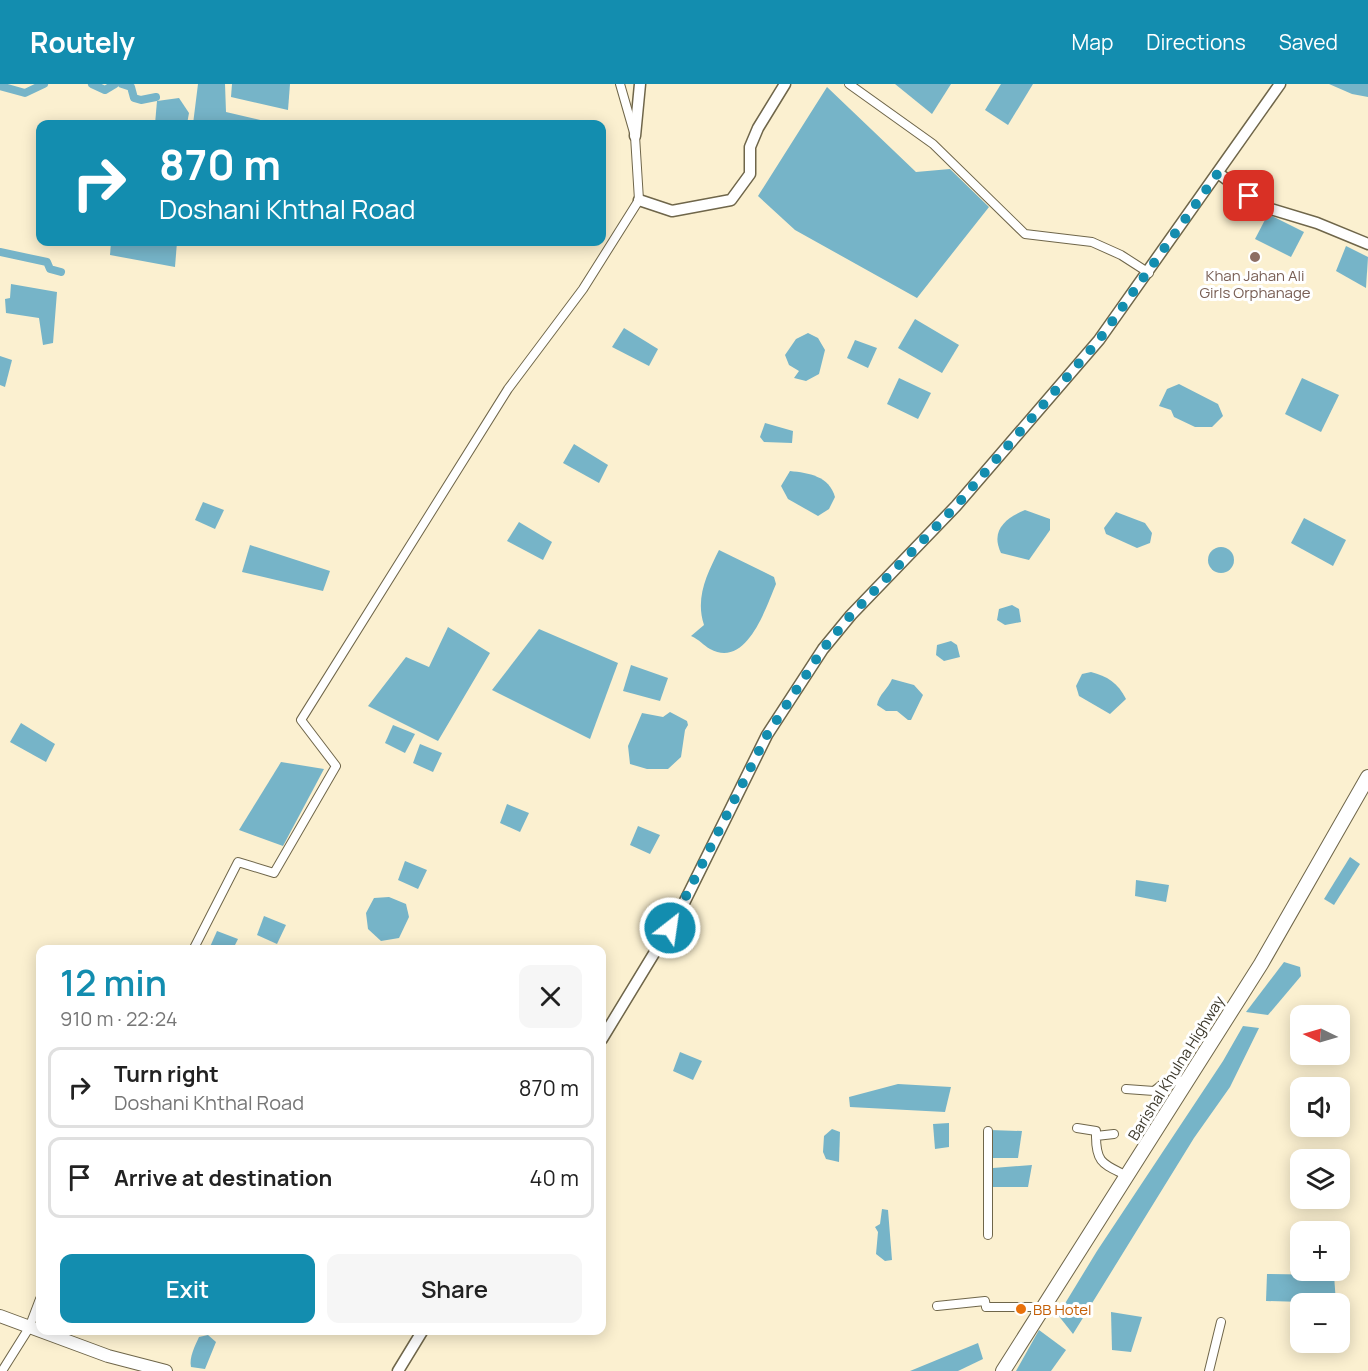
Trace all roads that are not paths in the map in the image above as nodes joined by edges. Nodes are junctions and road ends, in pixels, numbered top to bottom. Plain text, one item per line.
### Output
1 (620, 84) edge
2 (640, 84) edge
3 (785, 84) edge
4 (849, 84) edge
5 (1280, 84) edge
6 (636, 136) junction
7 (1218, 173) junction
8 (639, 200) junction
9 (1368, 244) edge
10 (1149, 273) junction
11 (1368, 777) edge
12 (196, 945) edge
13 (606, 1032) edge
14 (1188, 1080) junction
15 (1126, 1089) dead end
16 (1077, 1128) dead end
17 (988, 1131) dead end
18 (1114, 1134) dead end
19 (1096, 1136) junction
20 (1127, 1176) junction
21 (987, 1235) dead end
22 (937, 1306) dead end
23 (1044, 1307) junction
24 (36, 1309) edge
25 (0, 1316) edge
26 (1221, 1322) dead end
27 (28, 1328) junction
28 (36, 1331) edge
29 (48, 1335) edge
30 (420, 1335) edge
31 (2, 1371) edge
32 (166, 1371) edge
33 (398, 1371) edge
34 (1003, 1371) edge
35 (1209, 1371) edge

1 - 6 street
2 - 6 street
3 - 8 street
4 - 10 street
5 - 7 street
6 - 8 street
7 - 9 street
7 - 10 street
8 - 12 street
10 - 13 street
11 - 14 highway, Barishal Khulna Highway
14 - 15 street
14 - 20 highway, Barishal Khulna Highway
16 - 19 street
17 - 21 street
18 - 19 street
19 - 20 street
20 - 23 highway, Barishal Khulna Highway
22 - 23 street
23 - 34 highway, Barishal Khulna Highway
24 - 27 street
25 - 27 main road
26 - 35 street
27 - 28 main road
27 - 31 street
29 - 32 main road
30 - 33 street

